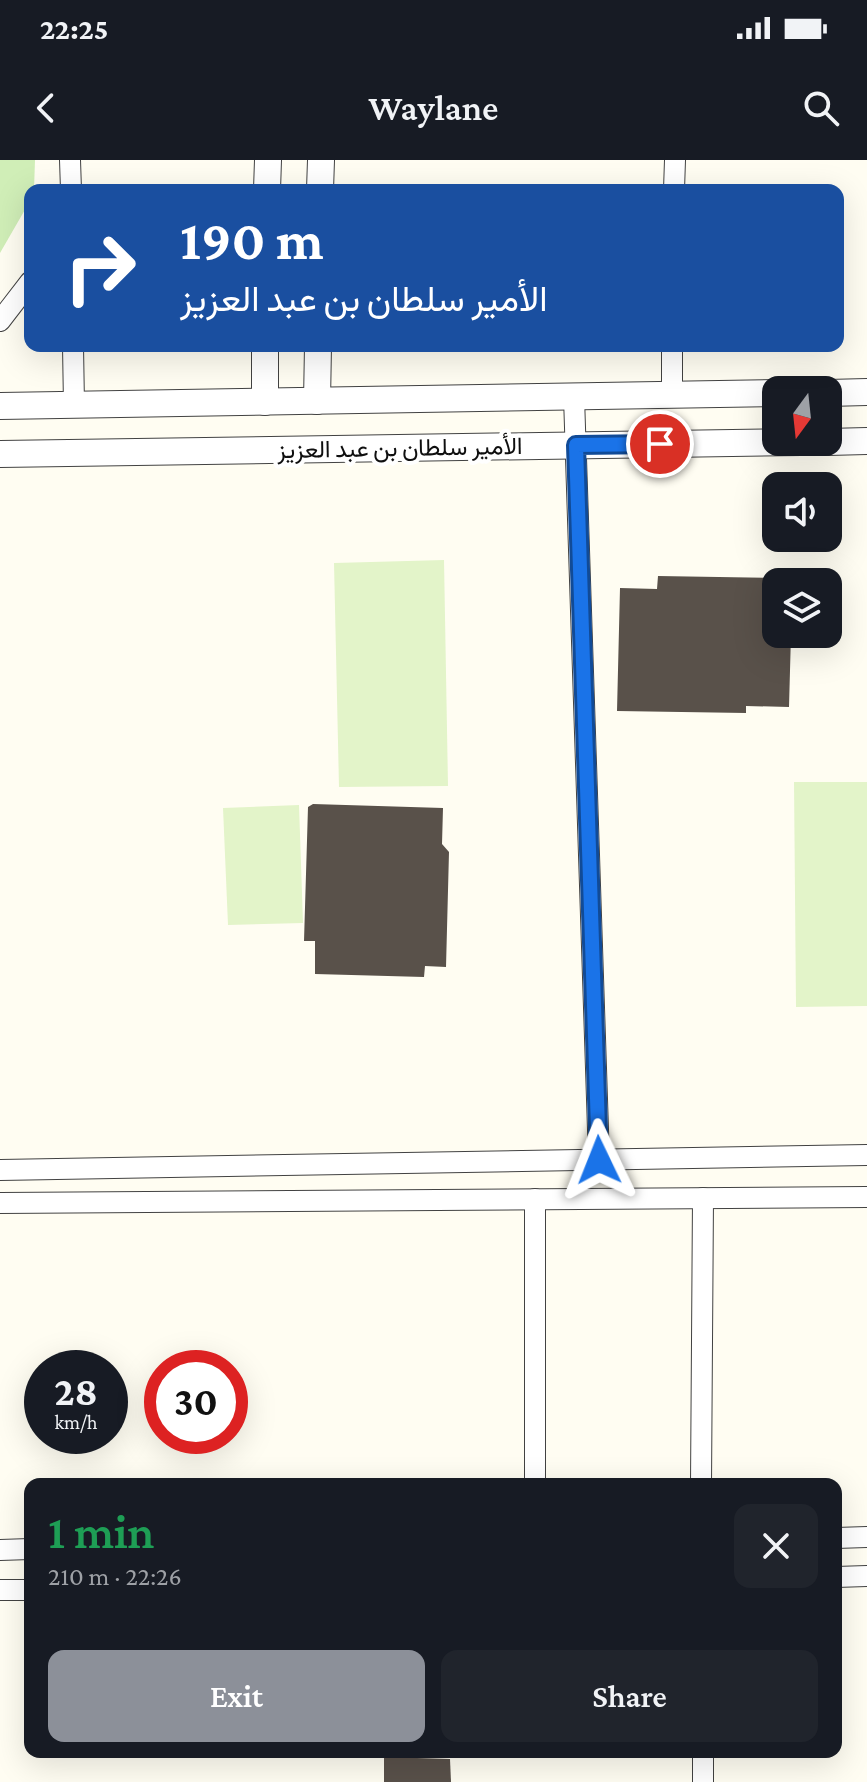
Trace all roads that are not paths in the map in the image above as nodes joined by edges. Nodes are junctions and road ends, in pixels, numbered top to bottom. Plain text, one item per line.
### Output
1 (70, 160) edge
2 (268, 160) edge
3 (321, 160) edge
4 (675, 160) edge
5 (71, 184) edge
6 (267, 184) edge
7 (320, 184) edge
8 (674, 184) edge
9 (24, 290) edge
10 (0, 321) edge
11 (73, 352) edge
12 (265, 352) edge
13 (318, 352) edge
14 (672, 352) edge
15 (867, 392) edge
16 (762, 393) edge
17 (842, 393) edge
18 (672, 395) junction
19 (574, 397) junction
20 (317, 401) junction
21 (265, 402) junction
22 (74, 405) junction
23 (0, 406) edge
24 (867, 441) edge
25 (842, 442) edge
26 (762, 443) edge
27 (576, 445) junction
28 (0, 454) edge
29 (867, 1155) edge
30 (599, 1160) junction
31 (0, 1170) edge
32 (867, 1197) edge
33 (703, 1198) junction
34 (535, 1199) junction
35 (0, 1203) edge
36 (535, 1478) edge
37 (701, 1478) edge
38 (867, 1537) edge
39 (842, 1538) edge
40 (24, 1549) edge
41 (0, 1550) edge
42 (867, 1576) edge
43 (842, 1577) edge
44 (0, 1590) edge
45 (24, 1590) edge
46 (703, 1758) edge
47 (703, 1782) edge

1 - 5 street
2 - 6 street
3 - 7 street
4 - 8 street
9 - 10 street
11 - 22 street
12 - 21 street
13 - 20 street
14 - 18 street
15 - 17 street
16 - 18 street, الأمير سلطان بن عبد العزيز
18 - 19 street, الأمير سلطان بن عبد العزيز
19 - 20 street, الأمير سلطان بن عبد العزيز
19 - 27 street
20 - 21 street, الأمير سلطان بن عبد العزيز
21 - 22 street, الأمير سلطان بن عبد العزيز
22 - 23 street, الأمير سلطان بن عبد العزيز
24 - 25 street
26 - 27 street, الأمير سلطان بن عبد العزيز
27 - 28 street, الأمير سلطان بن عبد العزيز
27 - 30 street
29 - 30 street
30 - 31 street
32 - 33 street
33 - 34 street
33 - 37 street
34 - 35 street
34 - 36 street
38 - 39 street
40 - 41 street
42 - 43 street
44 - 45 street
46 - 47 street

